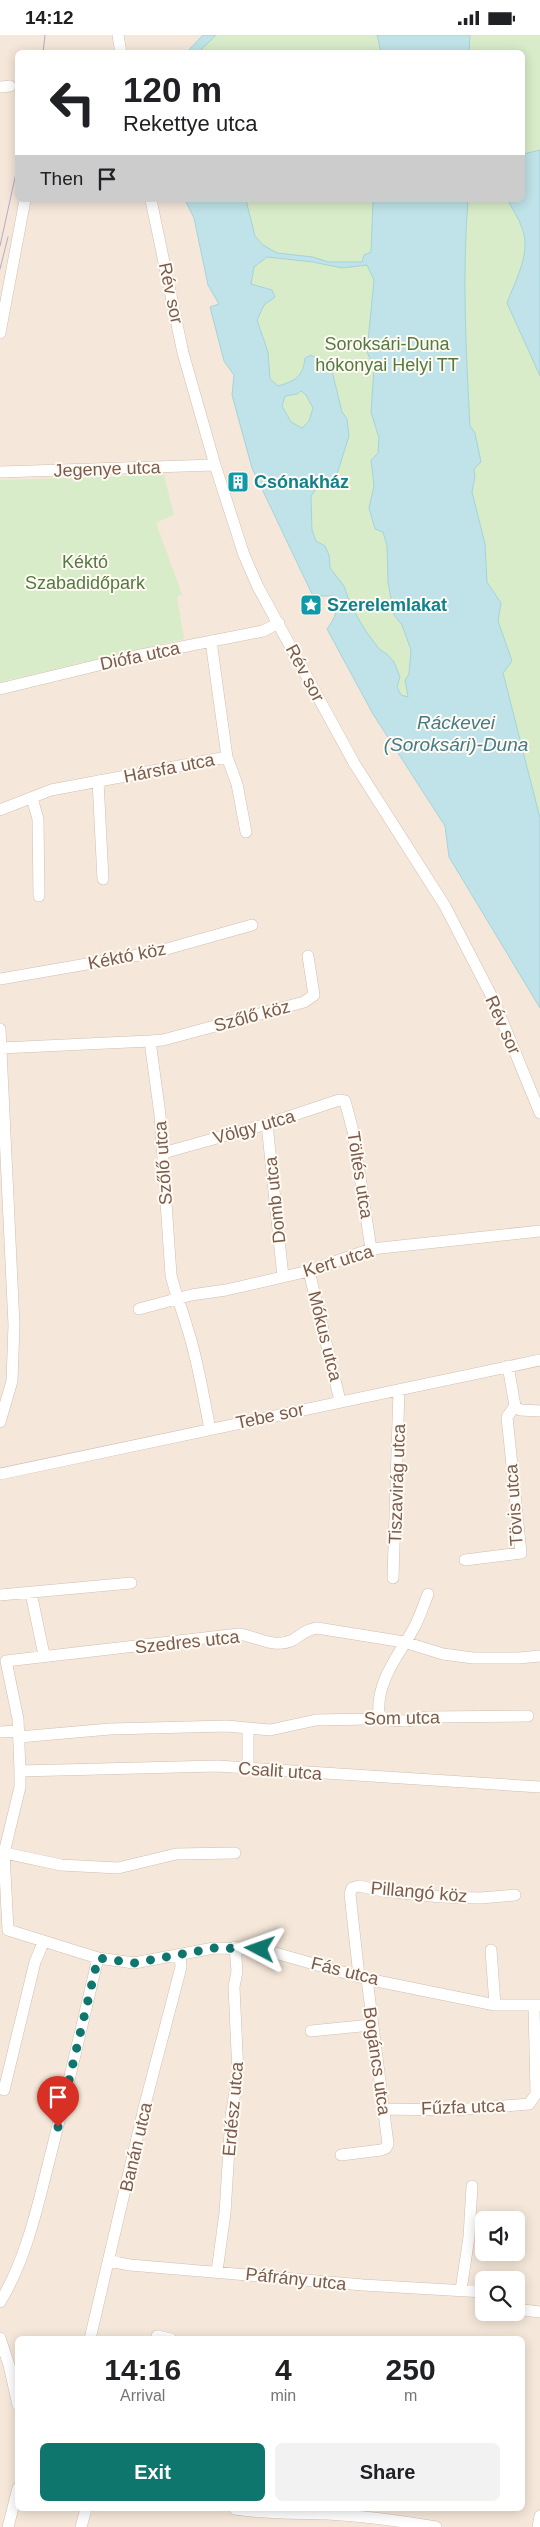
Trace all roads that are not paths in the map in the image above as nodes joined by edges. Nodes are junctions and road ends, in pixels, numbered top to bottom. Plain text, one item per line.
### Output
1 (118, 35) edge
2 (121, 50) edge
3 (25, 202) edge
4 (151, 202) edge
5 (0, 333) edge
6 (215, 465) junction
7 (0, 473) edge
8 (280, 623) junction
9 (212, 641) junction
10 (0, 689) edge
11 (227, 757) junction
12 (98, 781) junction
13 (32, 799) junction
14 (0, 810) edge
15 (246, 832) dead end
16 (103, 879) dead end
17 (40, 895) dead end
18 (252, 925) dead end
19 (308, 956) dead end
20 (0, 979) edge
21 (0, 1029) edge
22 (150, 1041) junction
23 (1, 1048) edge
24 (345, 1101) joint
25 (540, 1113) edge
26 (267, 1124) junction
27 (162, 1153) junction
28 (540, 1231) edge
29 (371, 1249) junction
30 (309, 1271) junction
31 (283, 1277) junction
32 (176, 1299) junction
33 (139, 1309) dead end
34 (540, 1359) edge
35 (508, 1367) junction
36 (400, 1390) junction
37 (340, 1401) junction
38 (3, 1405) edge
39 (515, 1406) junction
40 (540, 1411) edge
41 (0, 1422) edge
42 (210, 1429) junction
43 (0, 1474) edge
44 (465, 1559) dead end
45 (393, 1577) dead end
46 (131, 1583) dead end
47 (31, 1593) junction
48 (428, 1594) dead end
49 (0, 1595) edge
50 (404, 1642) junction
51 (44, 1655) junction
52 (540, 1656) edge
53 (5, 1668) edge
54 (379, 1714) junction
55 (528, 1716) dead end
56 (248, 1729) junction
57 (0, 1732) edge
58 (19, 1734) junction
59 (248, 1769) junction
60 (20, 1771) junction
61 (540, 1787) edge
62 (2, 1853) edge
63 (235, 1853) dead end
64 (515, 1895) dead end
65 (43, 1943) junction
66 (235, 1947) junction
67 (491, 1951) dead end
68 (180, 1955) junction
69 (98, 1958) junction
70 (363, 1977) junction
71 (495, 2005) junction
72 (537, 2005) edge
73 (371, 2025) junction
74 (311, 2031) dead end
75 (4, 2090) dead end
76 (384, 2109) junction
77 (341, 2155) dead end
78 (472, 2186) dead end
79 (110, 2261) junction
80 (217, 2271) junction
81 (461, 2289) junction
82 (475, 2291) edge
83 (0, 2302) edge
84 (525, 2310) edge
85 (540, 2313) edge
86 (91, 2336) edge
87 (0, 2338) edge
88 (15, 2392) edge
89 (15, 2500) edge
90 (85, 2511) edge
91 (250, 2511) edge
92 (382, 2514) edge
93 (540, 2516) edge
94 (8, 2527) edge
95 (81, 2527) edge
96 (436, 2527) edge
97 (538, 2527) edge

1 - 2 street
3 - 5 street
4 - 6 street, Rév sor
6 - 7 street, Jegenye utca
6 - 8 street, Rév sor
8 - 9 street, Diófa utca
8 - 25 street, Rév sor
9 - 10 street, Diófa utca
9 - 11 street, Hársfa utca
11 - 12 street, Hársfa utca
11 - 15 street
12 - 13 street, Hársfa utca
12 - 16 street
13 - 14 street, Hársfa utca
13 - 17 street
18 - 20 street, Kéktó köz
19 - 22 street, Szőlő köz
21 - 23 street
22 - 23 street
22 - 27 street, Szőlő utca
23 - 38 street
24 - 26 street, Völgy utca
24 - 29 street, Töltés utca
26 - 27 street, Völgy utca
26 - 31 street, Domb utca
27 - 32 street, Szőlő utca
28 - 29 street, Kert utca
29 - 30 street, Kert utca
30 - 31 street, Kert utca
30 - 37 street, Mókus utca
31 - 32 street, Kert utca
32 - 33 street, Kert utca
32 - 42 street, Szőlő utca
34 - 35 street, Tebe sor
35 - 36 street, Tebe sor
35 - 39 street, Tövis utca
36 - 37 street, Tebe sor
36 - 45 street, Tiszavirág utca
37 - 42 street, Tebe sor
38 - 41 street
39 - 40 street
39 - 44 street, Tövis utca
42 - 43 street, Tebe sor
46 - 47 street
47 - 49 street
47 - 51 street
48 - 50 street
50 - 51 street, Szedres utca
50 - 52 street, Szedres utca
50 - 54 street
51 - 53 street, Szedres utca
53 - 58 street, Fás utca
54 - 55 street, Som utca
54 - 56 street, Som utca
56 - 58 street, Som utca
56 - 59 street
57 - 58 street, Som utca
58 - 60 street, Fás utca
59 - 60 street, Csalit utca
59 - 61 street, Csalit utca
60 - 62 street, Fás utca
62 - 63 street
62 - 65 street, Fás utca
64 - 70 street, Pillangó köz
65 - 69 street, Fás utca
65 - 75 street
66 - 68 street, Fás utca
66 - 70 street, Fás utca
66 - 80 street, Erdész utca
67 - 71 street
68 - 69 street, Fás utca
68 - 79 street, Banán utca
69 - 83 street
70 - 71 street, Fás utca
70 - 73 street, Bogáncs utca
71 - 72 street, Fás utca
72 - 76 street, Fűzfa utca
73 - 74 street
73 - 76 street, Bogáncs utca
76 - 77 street, Bogáncs utca
78 - 81 street
79 - 80 street, Páfrány utca
79 - 86 street, Banán utca
80 - 81 street, Páfrány utca
81 - 82 street, Páfrány utca
84 - 85 street
87 - 88 street
89 - 94 street
90 - 95 street
91 - 92 street
92 - 96 street
93 - 97 street

